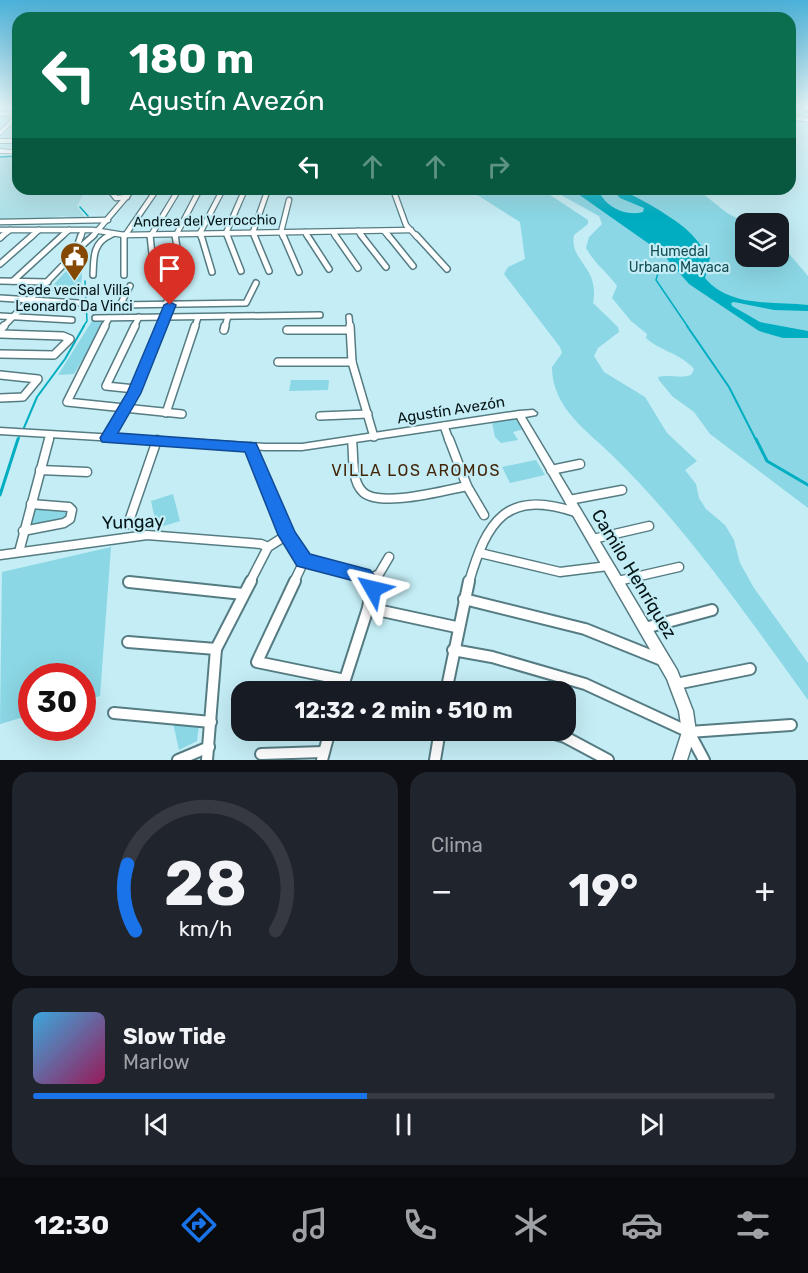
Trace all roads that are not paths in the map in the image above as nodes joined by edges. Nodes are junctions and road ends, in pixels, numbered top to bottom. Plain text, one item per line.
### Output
1 (114, 195) edge
2 (153, 195) edge
3 (175, 195) edge
4 (197, 195) edge
5 (220, 195) edge
6 (242, 195) edge
7 (266, 195) edge
8 (395, 195) edge
9 (127, 197) joint
10 (289, 200) dead end
11 (108, 220) junction
12 (0, 222) edge
13 (0, 230) edge
14 (10, 230) junction
15 (39, 230) junction
16 (69, 230) junction
17 (83, 230) junction
18 (411, 230) junction
19 (99, 231) junction
20 (358, 231) junction
21 (384, 231) junction
22 (253, 232) junction
23 (281, 232) junction
24 (305, 232) junction
25 (333, 232) junction
26 (200, 233) junction
27 (226, 233) junction
28 (113, 234) junction
29 (150, 234) junction
30 (175, 234) junction
31 (124, 235) junction
32 (0, 238) edge
33 (77, 250) junction
34 (0, 264) edge
35 (413, 266) dead end
36 (386, 267) dead end
37 (358, 268) dead end
38 (329, 269) dead end
39 (447, 269) dead end
40 (241, 271) dead end
41 (269, 271) dead end
42 (182, 272) dead end
43 (212, 272) dead end
44 (299, 272) dead end
45 (154, 273) dead end
46 (93, 275) dead end
47 (124, 275) dead end
48 (0, 281) edge
49 (14, 281) junction
50 (48, 282) junction
51 (256, 283) dead end
52 (177, 284) dead end
53 (130, 286) dead end
54 (0, 298) edge
55 (31, 300) junction
56 (78, 303) dead end
57 (167, 305) junction
58 (320, 315) dead end
59 (0, 316) edge
60 (228, 316) junction
61 (13, 317) junction
62 (139, 317) junction
63 (165, 317) junction
64 (198, 317) junction
65 (95, 318) dead end
66 (109, 318) junction
67 (349, 318) dead end
68 (72, 320) dead end
69 (224, 330) dead end
70 (287, 330) dead end
71 (348, 330) junction
72 (0, 332) edge
73 (0, 354) edge
74 (278, 362) dead end
75 (352, 362) junction
76 (0, 375) edge
77 (135, 389) junction
78 (0, 398) edge
79 (124, 410) junction
80 (533, 412) dead end
81 (166, 413) junction
82 (182, 414) dead end
83 (368, 414) junction
84 (519, 414) junction
85 (320, 416) dead end
86 (444, 426) junction
87 (0, 431) edge
88 (50, 435) junction
89 (374, 437) junction
90 (108, 438) junction
91 (157, 440) junction
92 (352, 441) junction
93 (251, 447) junction
94 (580, 464) dead end
95 (40, 470) junction
96 (551, 470) junction
97 (87, 472) dead end
98 (467, 486) junction
99 (622, 490) dead end
100 (569, 500) junction
101 (31, 504) junction
102 (575, 512) junction
103 (484, 515) dead end
104 (128, 524) dead end
105 (649, 526) dead end
106 (23, 531) junction
107 (287, 535) junction
108 (593, 539) junction
109 (268, 547) junction
110 (19, 552) junction
111 (480, 553) junction
112 (0, 555) edge
113 (389, 556) dead end
114 (304, 561) junction
115 (608, 566) junction
116 (679, 567) dead end
117 (369, 579) junction
118 (618, 581) junction
119 (129, 582) dead end
120 (243, 594) junction
121 (464, 599) junction
122 (368, 608) junction
123 (712, 610) dead end
124 (456, 627) junction
125 (645, 628) junction
126 (128, 642) dead end
127 (216, 649) junction
128 (453, 650) junction
129 (665, 661) junction
130 (750, 669) dead end
131 (345, 680) joint
132 (448, 681) edge
133 (676, 684) junction
134 (114, 713) dead end
135 (211, 722) junction
136 (791, 725) dead end
137 (689, 732) junction
138 (327, 741) edge
139 (438, 741) edge
140 (572, 741) edge
141 (209, 747) junction
142 (261, 754) dead end
143 (323, 756) edge
144 (178, 760) edge
145 (207, 760) edge
146 (435, 760) edge
147 (608, 760) edge
148 (680, 760) edge
149 (704, 760) edge

1 - 9 street
2 - 31 street
3 - 29 street
4 - 30 street
5 - 26 street
6 - 27 street
7 - 22 street
8 - 18 street
9 - 11 street
10 - 23 street
11 - 12 street
11 - 19 street
13 - 14 street, Andrea del Verrocchio
14 - 15 street, Andrea del Verrocchio
14 - 32 street
15 - 16 street, Andrea del Verrocchio
15 - 34 street
16 - 17 street, Andrea del Verrocchio
16 - 49 street
17 - 19 street, Andrea del Verrocchio
17 - 33 street
18 - 21 street, Andrea del Verrocchio
18 - 39 street
19 - 28 street, Andrea del Verrocchio
19 - 33 street
20 - 21 street, Andrea del Verrocchio
20 - 25 street, Andrea del Verrocchio
20 - 36 street
21 - 35 street
22 - 23 street, Andrea del Verrocchio
22 - 27 street, Andrea del Verrocchio
22 - 41 street
23 - 24 street, Andrea del Verrocchio
23 - 44 street
24 - 25 street, Andrea del Verrocchio
24 - 38 street
25 - 37 street
26 - 27 street, Andrea del Verrocchio
26 - 30 street, Andrea del Verrocchio
26 - 43 street
27 - 40 street
28 - 31 street, Andrea del Verrocchio
28 - 46 street
29 - 30 street, Andrea del Verrocchio
29 - 31 street, Andrea del Verrocchio
29 - 45 street
30 - 42 street
31 - 47 street
33 - 50 street
48 - 49 street
49 - 50 street
50 - 55 street
51 - 57 street
52 - 57 street
53 - 57 street
54 - 55 street
55 - 56 street
55 - 61 street
57 - 63 street
58 - 60 street
59 - 61 street
60 - 64 street
60 - 69 street
61 - 68 street
61 - 72 street
62 - 63 street
62 - 66 street
62 - 77 street
63 - 64 street
63 - 77 street
64 - 81 street
65 - 66 street
66 - 79 street
67 - 71 street
70 - 71 street
71 - 75 street
72 - 73 street
74 - 75 street
75 - 83 street
76 - 78 street
77 - 79 street
79 - 81 street
79 - 90 street
80 - 84 street, Agustín Avezón
81 - 82 street
83 - 85 street
83 - 89 street
84 - 86 street, Agustín Avezón
84 - 96 street, Camilo Henríquez
86 - 89 street, Agustín Avezón
86 - 98 street
87 - 88 street, Agustín Avezón
88 - 90 street, Agustín Avezón
88 - 95 street
89 - 92 street, Agustín Avezón
90 - 91 street, Agustín Avezón
91 - 93 street, Agustín Avezón
91 - 104 street
92 - 93 street, Agustín Avezón
92 - 98 street
93 - 107 street
94 - 96 street
95 - 97 street
95 - 101 street
96 - 100 street, Camilo Henríquez
98 - 103 street
99 - 100 street
100 - 102 street, Camilo Henríquez
101 - 106 street
101 - 106 street
102 - 108 street, Camilo Henríquez
102 - 111 street
105 - 108 street
106 - 110 street
107 - 109 street
107 - 114 street
108 - 115 street, Camilo Henríquez
109 - 110 street, Yungay
109 - 120 street
110 - 112 street, Yungay
111 - 115 street
111 - 121 street
113 - 117 street
114 - 117 street
114 - 131 street
115 - 118 street, Camilo Henríquez
116 - 118 street
117 - 122 street
118 - 125 street, Camilo Henríquez
119 - 120 street
120 - 127 street
121 - 124 street
121 - 129 street
122 - 124 street
122 - 131 street
123 - 125 street
124 - 128 street
125 - 129 street, Camilo Henríquez
126 - 127 street
127 - 135 street
128 - 132 street
128 - 137 street
129 - 133 street, Camilo Henríquez
130 - 133 street
133 - 137 street, Camilo Henríquez
134 - 135 street
135 - 141 street
136 - 137 street
137 - 148 street, Camilo Henríquez
137 - 149 street
138 - 143 street
139 - 146 street
140 - 147 street
141 - 144 street
141 - 145 street
142 - 143 street

